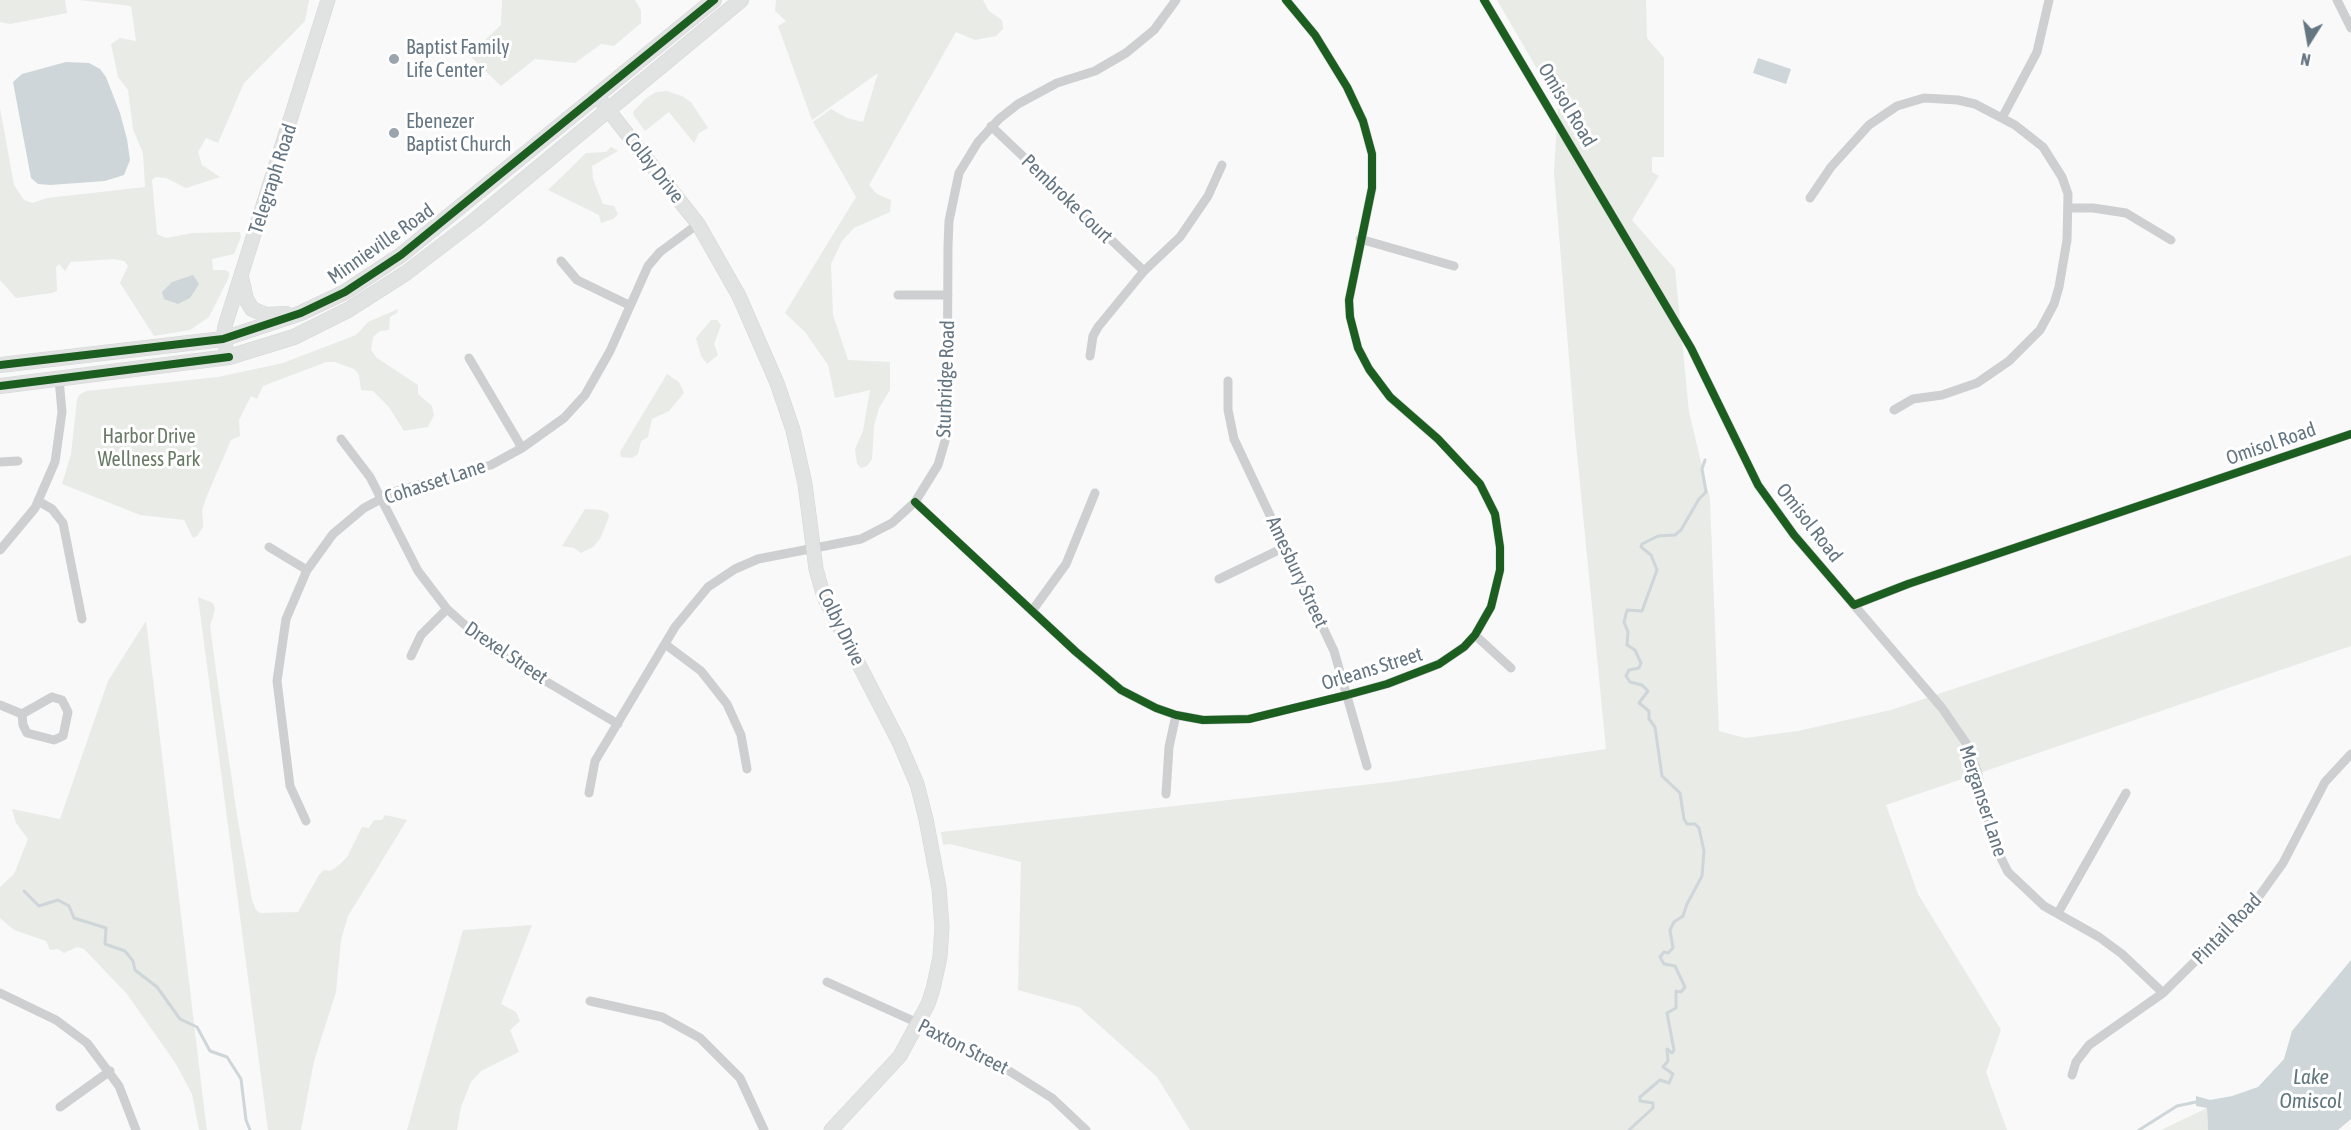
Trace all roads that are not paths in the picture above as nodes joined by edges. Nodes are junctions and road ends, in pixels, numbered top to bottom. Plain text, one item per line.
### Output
1 (328, 0) edge
2 (714, 0) edge
3 (741, 0) edge
4 (1176, 0) edge
5 (1286, 0) edge
6 (1484, 0) edge
7 (2049, 0) edge
8 (2337, 0) edge
9 (2351, 28) edge
10 (598, 97) junction
11 (608, 109) junction
12 (2002, 118) junction
13 (991, 126) junction
14 (1222, 165) dead end
15 (1810, 198) dead end
16 (2069, 208) junction
17 (698, 224) junction
18 (1360, 239) junction
19 (2171, 240) dead end
20 (561, 261) dead end
21 (1454, 266) dead end
22 (1144, 271) junction
23 (242, 277) junction
24 (898, 295) dead end
25 (948, 295) junction
26 (629, 305) junction
27 (301, 313) junction
28 (223, 339) junction
29 (1090, 356) dead end
30 (229, 357) junction
31 (469, 358) dead end
32 (0, 365) edge
33 (59, 379) junction
34 (0, 381) edge
35 (1228, 381) dead end
36 (0, 386) edge
37 (1894, 410) dead end
38 (2351, 434) edge
39 (341, 439) dead end
40 (522, 448) junction
41 (18, 461) dead end
42 (0, 462) edge
43 (1095, 492) dead end
44 (382, 498) junction
45 (38, 501) junction
46 (915, 502) junction
47 (269, 547) dead end
48 (1285, 547) junction
49 (813, 548) junction
50 (0, 550) edge
51 (307, 570) junction
52 (1219, 579) dead end
53 (1854, 605) junction
54 (447, 609) junction
55 (1032, 611) junction
56 (82, 619) dead end
57 (1475, 635) junction
58 (665, 644) junction
59 (411, 656) dead end
60 (1511, 668) dead end
61 (1347, 695) junction
62 (0, 705) edge
63 (22, 714) junction
64 (1176, 715) junction
65 (618, 724) junction
66 (2351, 754) edge
67 (1367, 765) dead end
68 (747, 769) dead end
69 (589, 793) dead end
70 (2126, 793) dead end
71 (1166, 794) dead end
72 (306, 821) dead end
73 (2058, 913) junction
74 (827, 982) dead end
75 (0, 993) edge
76 (2163, 993) junction
77 (590, 1001) dead end
78 (918, 1023) junction
79 (110, 1071) junction
80 (2072, 1075) dead end
81 (60, 1107) dead end
82 (136, 1130) edge
83 (764, 1130) edge
84 (831, 1130) edge
85 (1086, 1130) edge

1 - 23 street, Telegraph Road
2 - 10 main road, Minnieville Road
3 - 11 main road, Minnieville Road
4 - 13 street, Sturbridge Road
5 - 18 street, Orleans Street
6 - 53 street, Omisol Road
7 - 12 street
8 - 9 street
10 - 11 street, Colby Drive
10 - 27 main road, Minnieville Road
11 - 17 street, Colby Drive
11 - 30 main road, Minnieville Road
12 - 15 street
12 - 16 street
13 - 22 street, Pembroke Court
13 - 25 street, Sturbridge Road
14 - 22 street
16 - 19 street
16 - 37 street
17 - 26 street, Cohasset Lane
17 - 49 street, Colby Drive
18 - 21 street
18 - 57 street, Orleans Street
20 - 26 street
22 - 29 street
23 - 27 main road
23 - 28 street, Telegraph Road
24 - 25 street
25 - 46 street, Sturbridge Road
26 - 40 street, Cohasset Lane
27 - 28 main road, Minnieville Road
28 - 30 street
28 - 32 main road, Minnieville Road
28 - 34 main road
30 - 33 main road, Minnieville Road
31 - 40 street
33 - 36 main road, Minnieville Road
33 - 45 street
35 - 48 street, Amesbury Street
38 - 53 street, Omisol Road
39 - 44 street, Drexel Street
40 - 44 street, Cohasset Lane
41 - 42 street
43 - 55 street
44 - 51 street, Cohasset Lane
44 - 54 street, Drexel Street
45 - 50 street
45 - 56 street
46 - 49 street, Sturbridge Road
46 - 55 street, Orleans Street
47 - 51 street
48 - 52 street
48 - 61 street, Amesbury Street
49 - 58 street, Sturbridge Road
49 - 78 street, Colby Drive
51 - 72 street, Cohasset Lane
53 - 73 street, Merganser Lane
54 - 59 street
54 - 65 street, Drexel Street
55 - 64 street, Orleans Street
57 - 60 street
57 - 61 street, Orleans Street
58 - 65 street, Sturbridge Road
58 - 68 street
61 - 64 street, Orleans Street
61 - 67 street, Amesbury Street
62 - 63 street
63 - 63 street
64 - 71 street
65 - 69 street, Sturbridge Road
66 - 76 street, Pintail Road
70 - 73 street
73 - 76 street, Merganser Lane
74 - 78 street, Paxton Street
75 - 79 street
76 - 80 street, Pintail Road
77 - 83 street
78 - 84 street, Colby Drive
78 - 85 street, Paxton Street
79 - 81 street
79 - 82 street

